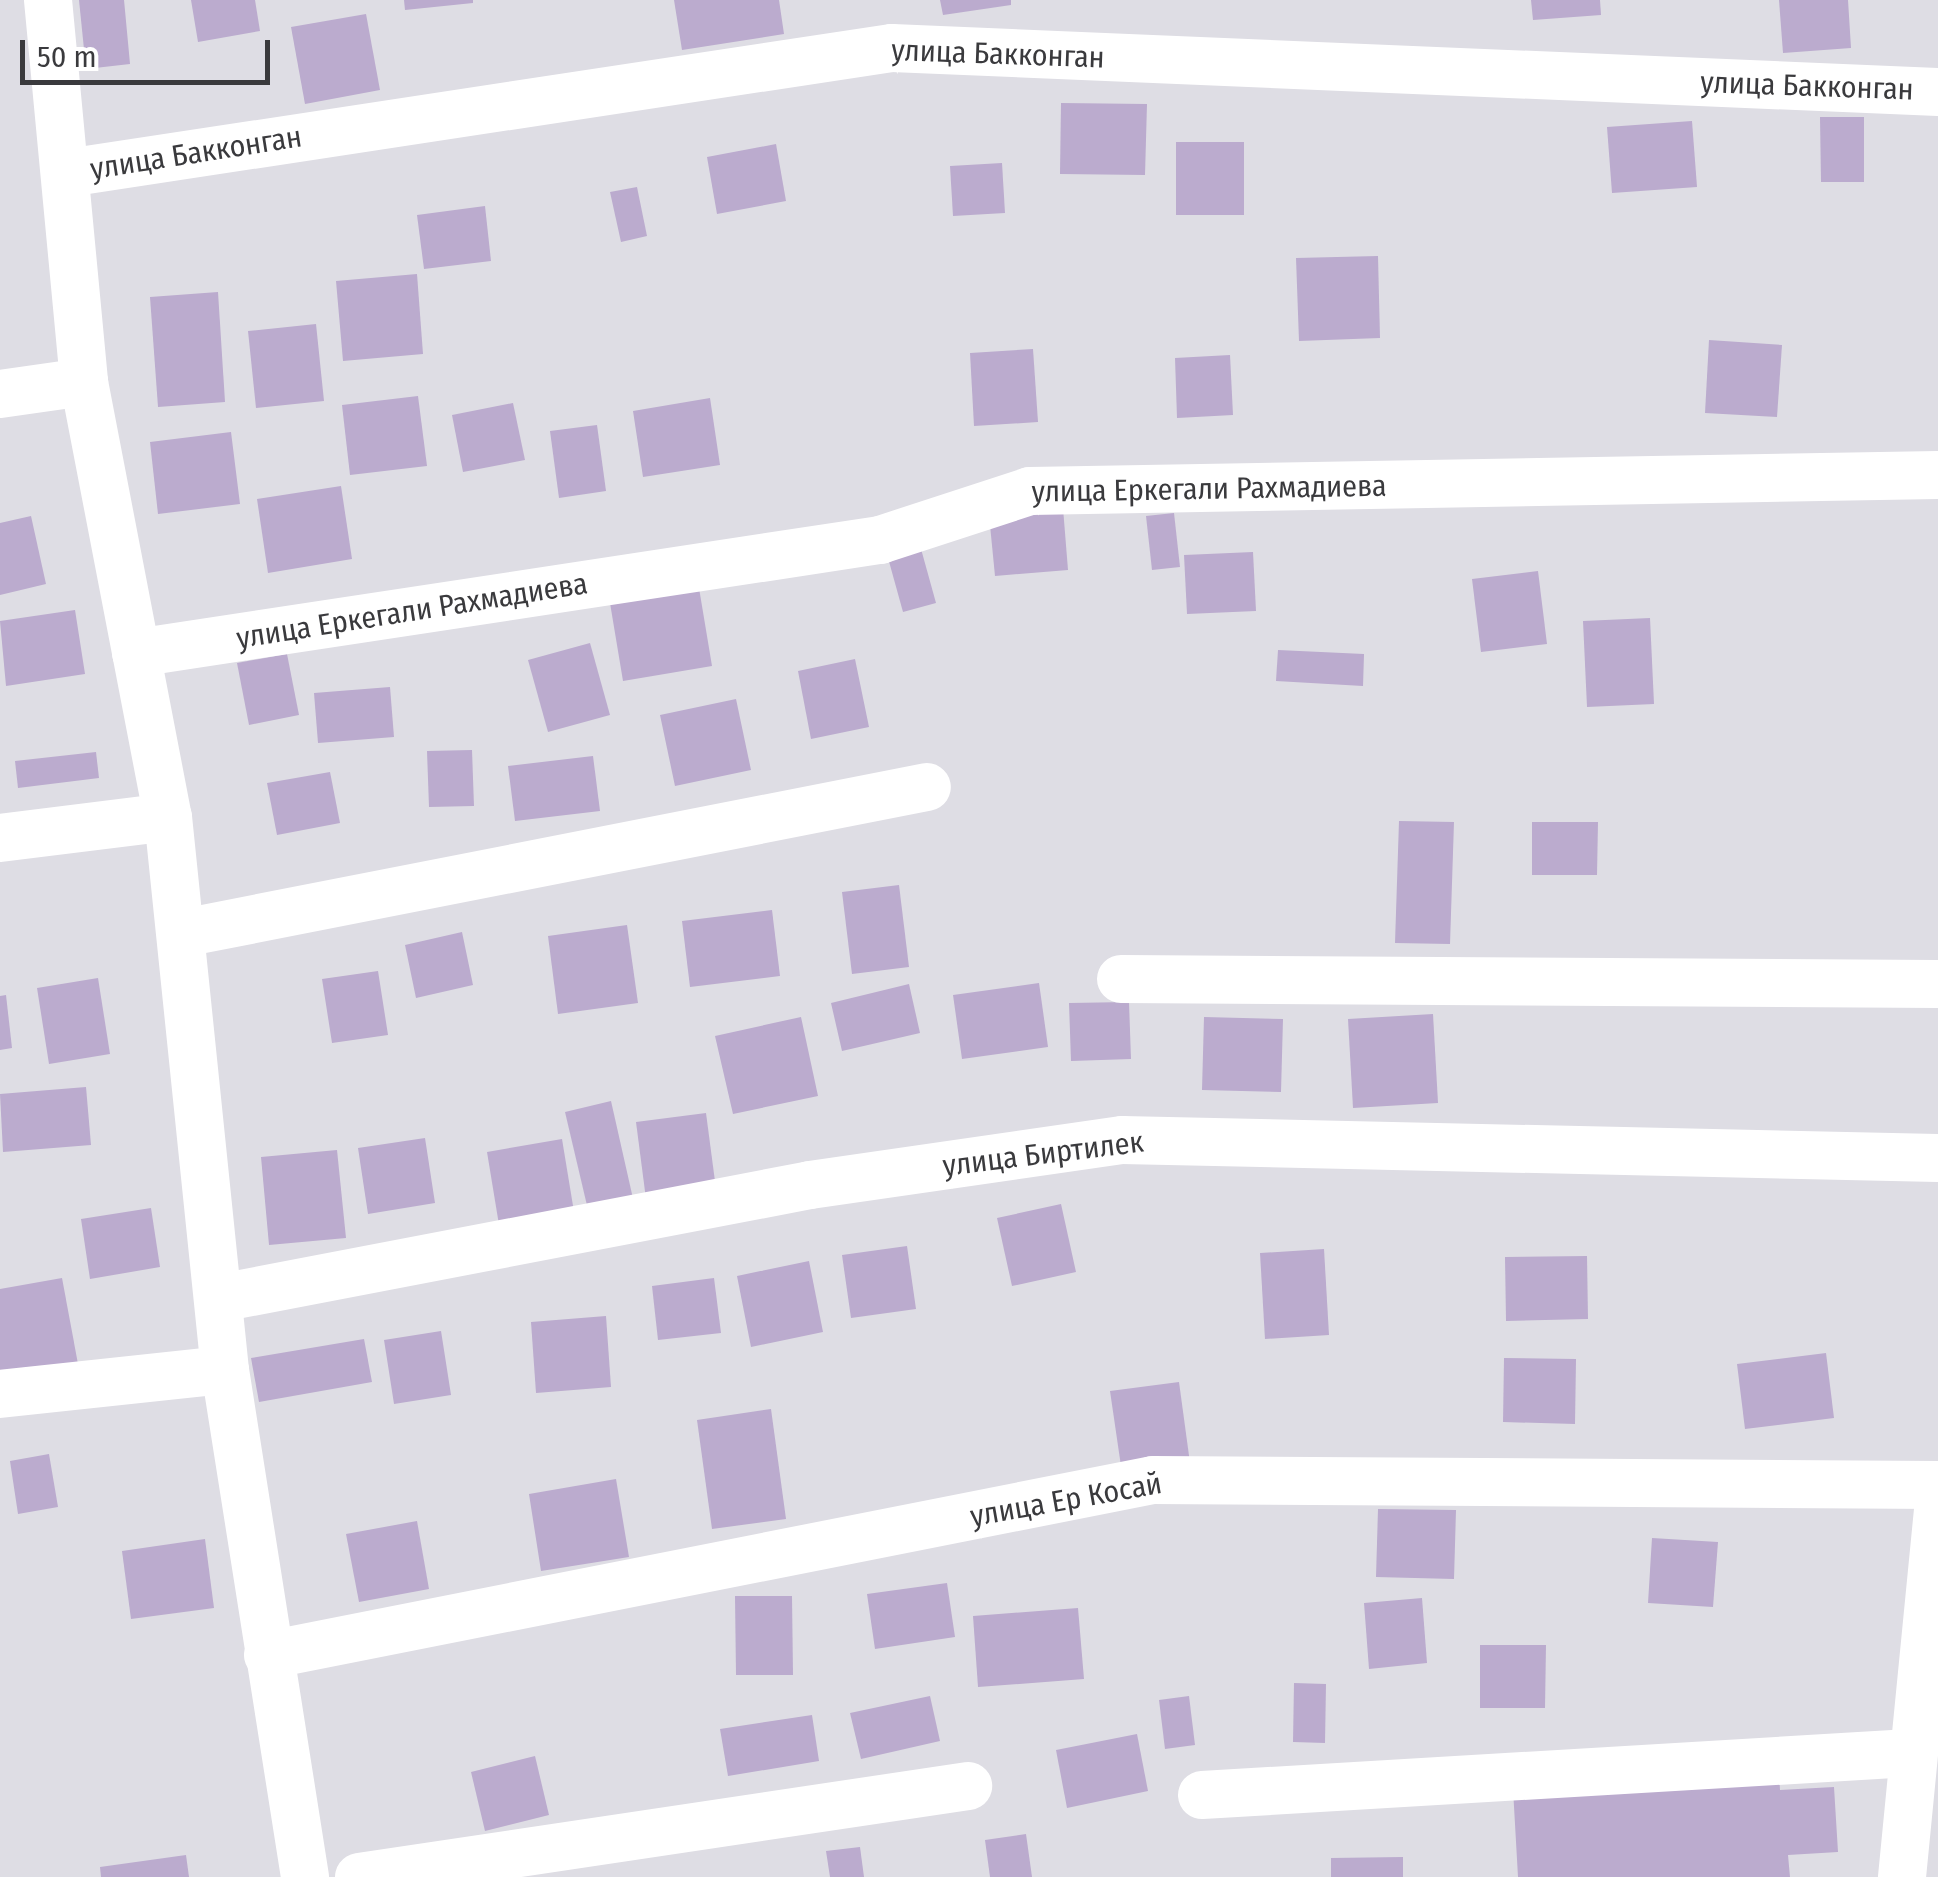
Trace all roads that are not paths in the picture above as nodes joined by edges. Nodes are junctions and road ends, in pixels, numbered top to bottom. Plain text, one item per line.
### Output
1 (48, 0) edge
2 (1938, 92) edge
3 (66, 173) junction
4 (84, 382) junction
5 (0, 394) edge
6 (1938, 474) edge
7 (136, 654) junction
8 (926, 787) dead end
9 (168, 817) junction
10 (0, 838) edge
11 (184, 933) junction
12 (1121, 978) dead end
13 (1938, 984) edge
14 (1938, 1158) edge
15 (220, 1298) junction
16 (225, 1370) junction
17 (0, 1394) edge
18 (1938, 1484) edge
19 (1938, 1509) edge
20 (1932, 1604) edge
21 (268, 1655) junction
22 (1910, 1753) junction
23 (968, 1786) dead end
24 (1202, 1795) dead end
25 (1922, 1801) edge
26 (305, 1877) edge
27 (359, 1877) edge
28 (1902, 1877) edge

1 - 3 street
2 - 3 street, улица Бакконган
3 - 4 street
4 - 5 street
4 - 7 street
6 - 7 street, улица Еркегали Рахмадиева
7 - 9 street
8 - 11 street
9 - 10 street
9 - 11 street
11 - 15 street
12 - 13 street
14 - 15 street, улица Биртилек
15 - 16 street
16 - 17 street
16 - 21 street
18 - 21 street, улица Ер Косай
19 - 20 street
20 - 22 street
21 - 26 street
22 - 24 street
22 - 25 street
23 - 27 street
25 - 28 street

